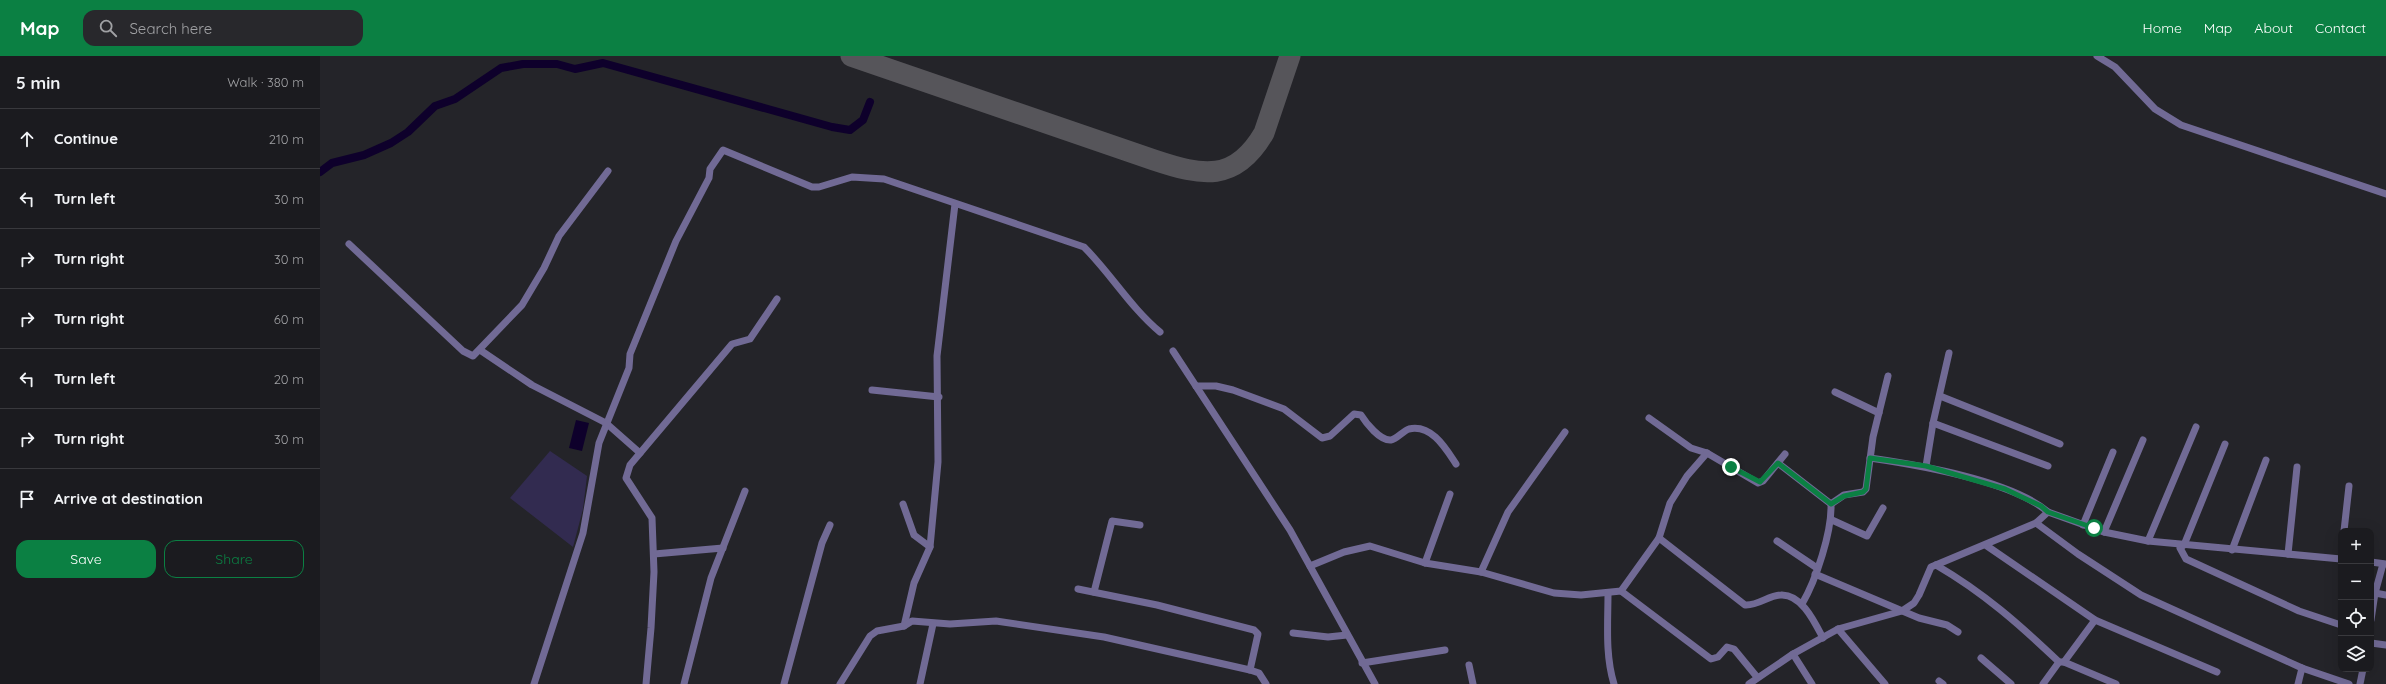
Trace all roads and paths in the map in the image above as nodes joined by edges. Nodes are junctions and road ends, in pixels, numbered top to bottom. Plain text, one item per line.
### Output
1 (2097, 56) edge
2 (608, 171) dead end
3 (2386, 194) edge
4 (955, 204) junction
5 (349, 244) dead end
6 (777, 299) dead end
7 (1160, 332) dead end
8 (480, 350) junction
9 (1173, 350) dead end
10 (1949, 353) dead end
11 (1888, 376) dead end
12 (1196, 386) junction
13 (872, 390) dead end
14 (1836, 392) dead end
15 (1940, 396) junction
16 (939, 397) junction
17 (1879, 413) junction
18 (1649, 418) dead end
19 (606, 423) junction
20 (1933, 423) junction
21 (2196, 427) dead end
22 (1564, 432) dead end
23 (2143, 440) dead end
24 (2060, 444) dead end
25 (2225, 444) dead end
26 (640, 452) junction
27 (2113, 452) dead end
28 (1707, 453) junction
29 (1784, 454) dead end
30 (1870, 458) junction
31 (2266, 460) dead end
32 (1778, 463) junction
33 (1456, 464) dead end
34 (1926, 466) junction
35 (2048, 466) dead end
36 (2297, 467) dead end
37 (2349, 486) dead end
38 (745, 491) dead end
39 (1450, 494) dead end
40 (903, 504) dead end
41 (1831, 504) junction
42 (1882, 508) dead end
43 (2048, 512) junction
44 (1832, 520) junction
45 (2036, 523) junction
46 (830, 525) dead end
47 (1140, 525) dead end
48 (2083, 525) junction
49 (2344, 528) edge
50 (2104, 532) junction
51 (1659, 538) junction
52 (2148, 540) junction
53 (1777, 541) dead end
54 (2184, 545) junction
55 (1987, 546) junction
56 (930, 547) junction
57 (723, 548) junction
58 (2232, 550) junction
59 (654, 554) junction
60 (2288, 554) junction
61 (2338, 560) edge
62 (2374, 562) edge
63 (1425, 563) junction
64 (2385, 564) edge
65 (1936, 565) junction
66 (1310, 566) junction
67 (1816, 571) junction
68 (1481, 572) junction
69 (1078, 589) dead end
70 (1621, 591) junction
71 (1094, 592) junction
72 (1608, 593) junction
73 (2375, 593) junction
74 (2386, 595) edge
75 (2374, 600) edge
76 (1802, 604) junction
77 (1902, 611) junction
78 (2095, 620) junction
79 (933, 624) junction
80 (2338, 624) edge
81 (904, 626) junction
82 (1838, 629) junction
83 (1958, 632) dead end
84 (1294, 634) dead end
85 (1348, 635) junction
86 (1823, 638) junction
87 (2374, 643) edge
88 (2386, 645) edge
89 (1445, 650) dead end
90 (1793, 654) junction
91 (1981, 658) dead end
92 (1362, 662) junction
93 (2062, 662) junction
94 (1469, 665) dead end
95 (2302, 668) junction
96 (1250, 670) junction
97 (2218, 672) dead end
98 (2362, 672) edge
99 (1757, 677) junction
100 (534, 684) edge
101 (646, 684) edge
102 (684, 684) edge
103 (784, 684) edge
104 (840, 684) edge
105 (920, 684) edge
106 (1266, 684) edge
107 (1374, 684) edge
108 (1473, 684) edge
109 (1614, 684) edge
110 (1749, 684) edge
111 (1812, 684) edge
112 (1885, 684) edge
113 (2011, 684) edge
114 (2043, 684) edge
115 (2116, 684) edge
116 (2298, 684) edge
117 (2349, 684) edge
118 (2360, 684) edge

1 - 3 street
2 - 8 street
4 - 7 street
4 - 16 street
4 - 19 street
5 - 8 street
6 - 26 street
8 - 19 street
9 - 12 street
10 - 15 street
11 - 17 street
12 - 33 street
12 - 66 street
13 - 16 street
14 - 17 street
15 - 20 street
15 - 24 street
16 - 56 street
17 - 30 street
18 - 28 street
19 - 26 street
19 - 100 street
20 - 34 street
20 - 35 street
21 - 52 street
22 - 68 street
23 - 50 street
25 - 54 street
26 - 59 street
27 - 48 street
28 - 32 street
28 - 51 street
29 - 32 street
30 - 34 street
30 - 41 street
31 - 58 street
32 - 41 street
34 - 43 street
36 - 60 street
37 - 49 street
38 - 57 street
39 - 63 street
40 - 56 street
41 - 44 street
42 - 44 street
43 - 45 street
43 - 48 street
44 - 67 street
45 - 55 street
45 - 95 street
46 - 103 street
47 - 71 street
48 - 50 street
50 - 52 street
51 - 70 street
51 - 76 street
52 - 54 street
53 - 67 street
54 - 58 street
54 - 80 street
55 - 65 street
55 - 78 street
56 - 81 street
57 - 59 street
57 - 102 street
58 - 60 street
59 - 101 street
60 - 61 street
62 - 64 street
63 - 66 street
63 - 68 street
64 - 73 street
65 - 77 street
65 - 93 street
66 - 85 street
67 - 76 street
67 - 77 street
68 - 72 street
69 - 71 street
70 - 72 street
70 - 99 street
71 - 96 street
72 - 109 street
73 - 74 street
73 - 75 street
76 - 86 street
77 - 82 street
77 - 83 street
78 - 93 street
78 - 97 street
79 - 81 street
79 - 96 street
79 - 105 street
81 - 104 street
82 - 86 street
82 - 112 street
84 - 85 street
85 - 92 street
86 - 90 street
87 - 88 street
89 - 92 street
90 - 99 street
90 - 111 street
91 - 113 street
92 - 107 street
93 - 114 street
93 - 115 street
94 - 108 street
95 - 116 street
95 - 117 street
96 - 106 street
98 - 118 street
99 - 110 street

